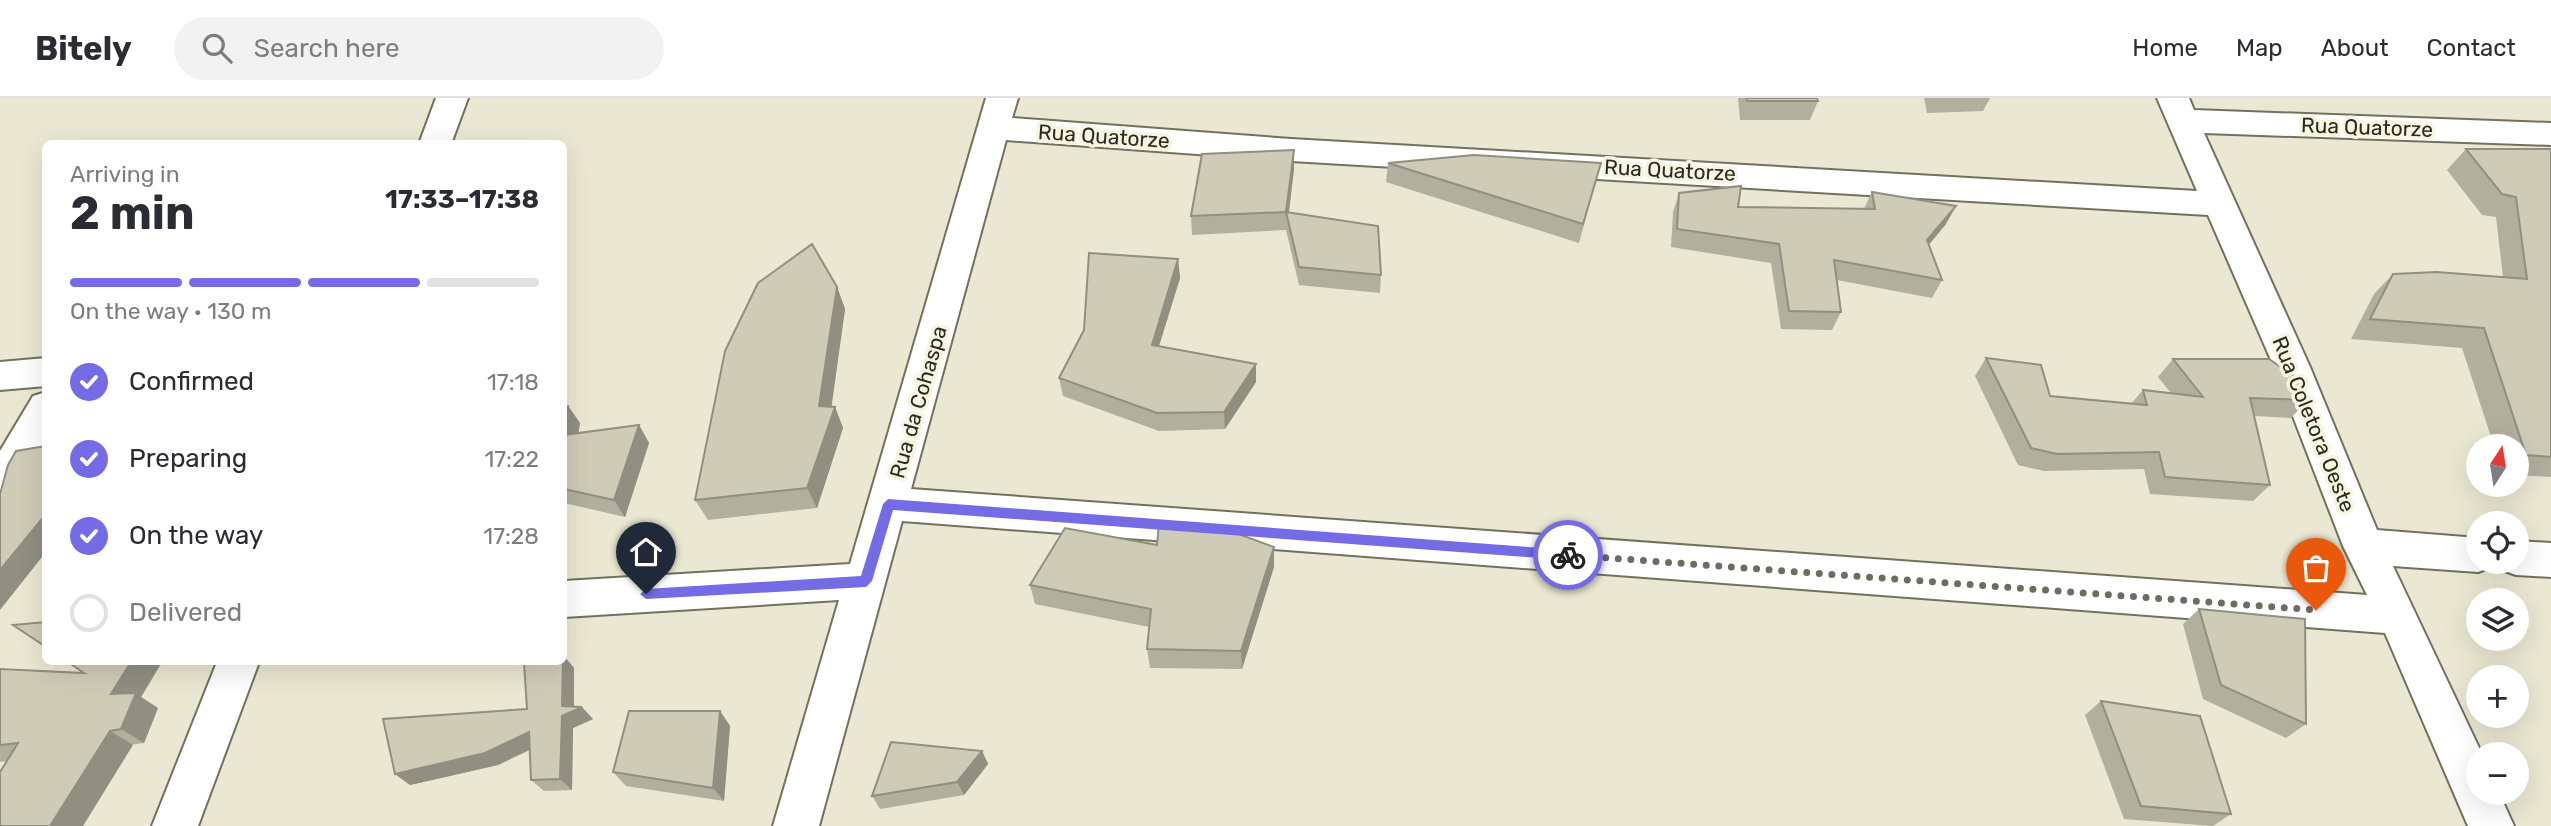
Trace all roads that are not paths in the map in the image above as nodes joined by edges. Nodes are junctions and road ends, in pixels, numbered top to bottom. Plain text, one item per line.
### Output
1 (452, 98) edge
2 (2178, 109) edge
3 (998, 113) edge
4 (2551, 134) edge
5 (436, 140) edge
6 (2219, 204) junction
7 (42, 372) edge
8 (0, 376) edge
9 (42, 414) edge
10 (0, 486) edge
11 (888, 504) junction
12 (2363, 546) junction
13 (2466, 554) edge
14 (2529, 559) edge
15 (2551, 561) edge
16 (866, 581) junction
17 (567, 599) edge
18 (2398, 616) junction
19 (237, 665) edge
20 (175, 826) edge
21 (796, 826) edge
22 (2491, 826) edge

1 - 5 street
2 - 4 street, Rua Quatorze
2 - 6 street, Rua Coletora Oeste
3 - 6 street, Rua Quatorze
3 - 11 street, Rua da Cohaspa
6 - 12 street, Rua Coletora Oeste
7 - 8 street
9 - 10 street
11 - 16 street, Rua da Cohaspa
11 - 18 street
12 - 13 street
12 - 18 street, Rua Coletora Oeste
14 - 15 street
16 - 17 street
16 - 21 street, Rua da Cohaspa
18 - 22 street, Rua Coletora Oeste
19 - 20 street

